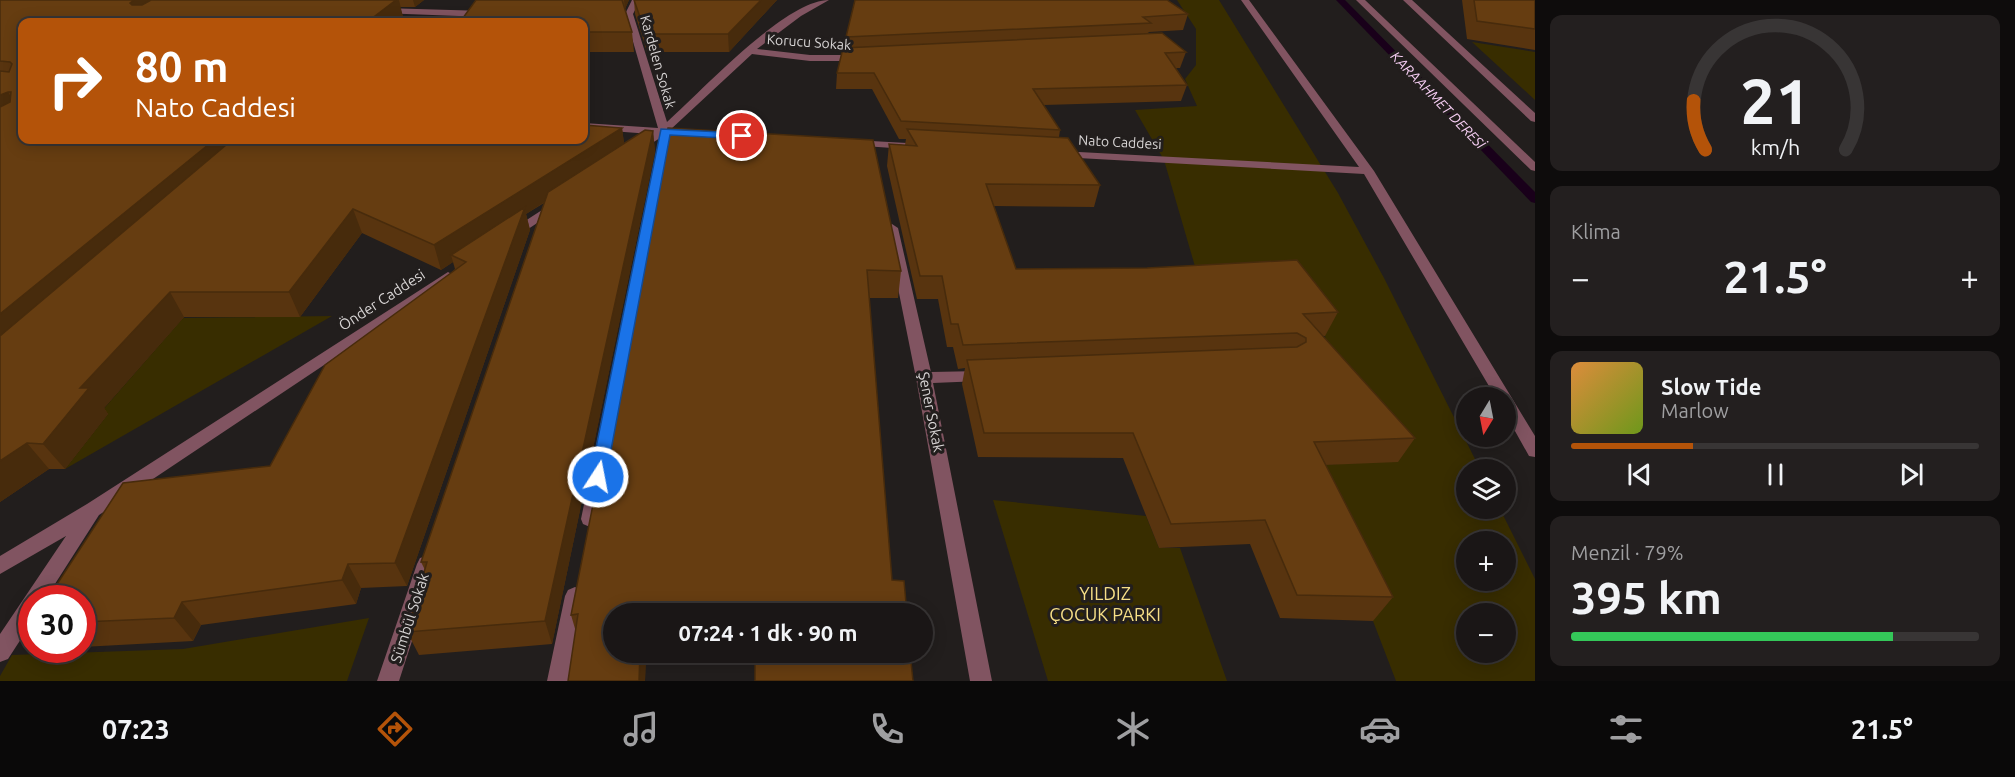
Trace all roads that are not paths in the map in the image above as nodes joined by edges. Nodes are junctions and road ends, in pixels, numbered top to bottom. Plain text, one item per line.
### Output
1 (636, 0) edge
2 (825, 0) edge
3 (1245, 0) edge
4 (1360, 0) edge
5 (1407, 0) edge
6 (472, 10) junction
7 (375, 11) edge
8 (492, 14) edge
9 (617, 14) edge
10 (629, 14) junction
11 (465, 18) edge
12 (750, 51) junction
13 (872, 58) edge
14 (1535, 119) edge
15 (588, 126) edge
16 (670, 132) junction
17 (839, 142) edge
18 (920, 147) edge
19 (1048, 154) edge
20 (629, 156) edge
21 (1535, 168) edge
22 (1368, 171) junction
23 (572, 194) edge
24 (544, 213) junction
25 (889, 218) edge
26 (536, 238) edge
27 (504, 239) edge
28 (464, 266) edge
29 (996, 375) edge
30 (924, 378) junction
31 (1498, 387) edge
32 (1516, 418) edge
33 (1535, 451) edge
34 (94, 509) junction
35 (588, 531) edge
36 (434, 545) edge
37 (0, 566) edge
38 (579, 577) edge
39 (44, 585) edge
40 (18, 625) edge
41 (0, 652) edge
42 (388, 681) edge
43 (558, 681) edge
44 (981, 681) edge

1 - 10 street, Kardelen Sokak
2 - 12 street
3 - 22 street
4 - 21 street
5 - 14 street
6 - 7 street
6 - 8 street
6 - 11 street
9 - 10 street
10 - 16 street, Kardelen Sokak
12 - 13 street, Korucu Sokak
12 - 16 street
15 - 16 street
16 - 20 street
16 - 35 street
17 - 18 street
19 - 22 street, Nato Caddesi
22 - 31 street
23 - 24 street
24 - 26 street
24 - 27 street
25 - 30 street, Şener Sokak
28 - 34 street, Önder Caddesi
29 - 30 street
30 - 44 street, Şener Sokak
32 - 33 street
34 - 37 street, Önder Caddesi
34 - 39 street
36 - 42 street, Sümbül Sokak
38 - 43 street
40 - 41 street

